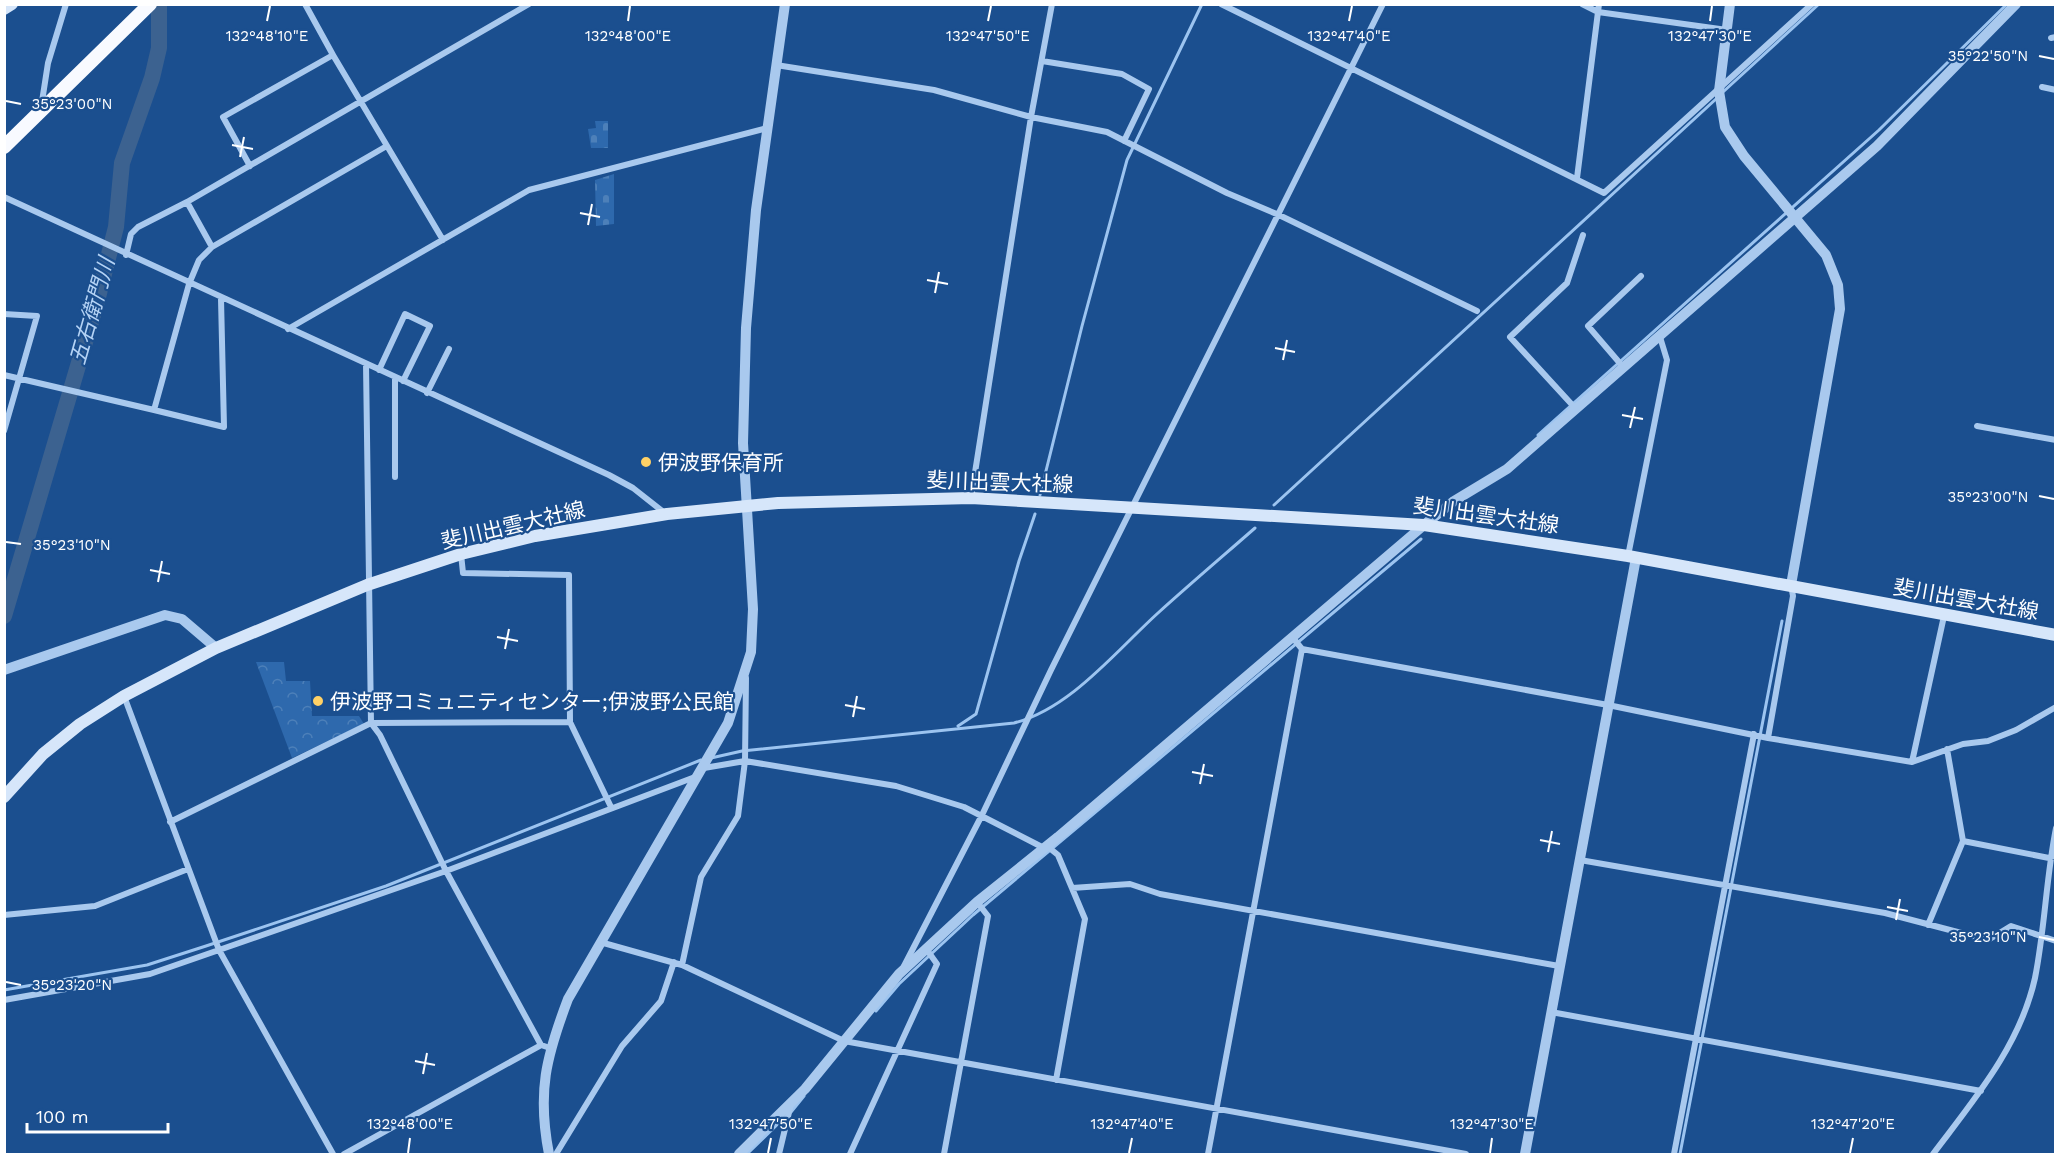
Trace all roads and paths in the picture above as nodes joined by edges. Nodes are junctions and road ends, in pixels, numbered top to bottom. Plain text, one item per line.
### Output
1 (12, 4) edge
2 (66, 4) edge
3 (304, 4) edge
4 (529, 4) edge
5 (785, 4) edge
6 (1052, 4) edge
7 (1221, 4) edge
8 (1383, 4) edge
9 (1582, 4) edge
10 (1599, 4) edge
11 (1730, 4) edge
12 (1812, 4) edge
13 (2016, 4) edge
14 (147, 8) edge
15 (4, 9) edge
16 (1598, 12) junction
17 (1727, 30) junction
18 (333, 55) junction
19 (1042, 61) junction
20 (776, 65) junction
21 (1352, 67) junction
22 (2042, 87) dead end
23 (2055, 90) edge
24 (1719, 91) junction
25 (360, 102) junction
26 (40, 114) junction
27 (1030, 117) junction
28 (766, 129) junction
29 (1124, 141) junction
30 (4, 147) edge
31 (385, 147) junction
32 (250, 166) junction
33 (1577, 178) junction
34 (4, 197) edge
35 (187, 202) junction
36 (1280, 215) junction
37 (1795, 217) junction
38 (1583, 235) dead end
39 (443, 240) junction
40 (212, 248) junction
41 (124, 254) junction
42 (1641, 276) dead end
43 (189, 284) junction
44 (220, 299) junction
45 (1477, 311) dead end
46 (4, 314) edge
47 (288, 329) junction
48 (1660, 336) junction
49 (449, 349) dead end
50 (366, 364) junction
51 (1624, 368) junction
52 (380, 370) junction
53 (4, 375) edge
54 (20, 377) junction
55 (395, 378) junction
56 (403, 381) junction
57 (427, 393) junction
58 (154, 410) junction
59 (1576, 410) junction
60 (1977, 426) dead end
61 (4, 431) edge
62 (2055, 440) edge
63 (395, 477) dead end
64 (971, 498) junction
65 (746, 506) junction
66 (1134, 507) junction
67 (667, 514) junction
68 (1424, 525) junction
69 (461, 554) junction
70 (1632, 557) junction
71 (367, 585) junction
72 (1791, 585) junction
73 (1944, 616) junction
74 (2055, 635) edge
75 (1293, 638) junction
76 (216, 648) junction
77 (1302, 649) junction
78 (746, 668) junction
79 (4, 670) edge
80 (124, 696) junction
81 (1608, 705) junction
82 (2055, 707) edge
83 (570, 722) junction
84 (371, 723) junction
85 (1754, 734) junction
86 (1768, 738) junction
87 (1947, 749) junction
88 (745, 761) junction
89 (1912, 762) junction
90 (701, 772) junction
91 (4, 797) edge
92 (611, 807) junction
93 (982, 815) junction
94 (170, 822) junction
95 (2055, 828) edge
96 (1963, 841) junction
97 (1046, 847) junction
98 (2052, 857) edge
99 (1580, 860) junction
100 (188, 870) junction
101 (446, 871) junction
102 (1724, 885) junction
103 (1072, 888) junction
104 (977, 902) junction
105 (1253, 910) junction
106 (4, 915) edge
107 (1928, 925) junction
108 (2042, 938) junction
109 (2055, 941) edge
110 (600, 942) junction
111 (219, 950) junction
112 (927, 950) junction
113 (674, 962) junction
114 (682, 964) junction
115 (1559, 966) junction
116 (899, 974) junction
117 (4, 1000) edge
118 (1551, 1012) junction
119 (1696, 1038) junction
120 (844, 1041) junction
121 (545, 1046) junction
122 (900, 1049) junction
123 (961, 1061) junction
124 (1056, 1080) junction
125 (1981, 1091) junction
126 (791, 1104) junction
127 (1217, 1108) junction
128 (333, 1155) edge
129 (344, 1155) edge
130 (549, 1155) edge
131 (556, 1155) edge
132 (739, 1155) edge
133 (779, 1155) edge
134 (850, 1155) edge
135 (944, 1155) edge
136 (1208, 1155) edge
137 (1466, 1155) edge
138 (1525, 1155) edge
139 (1674, 1155) edge
140 (1933, 1155) edge

1 - 15 main road
2 - 26 street
3 - 18 street
4 - 25 street
5 - 20 street
6 - 19 street
7 - 21 street
8 - 21 street
9 - 16 street
10 - 16 street
11 - 17 street
12 - 24 street
13 - 37 street
14 - 26 highway
16 - 17 street
16 - 33 street
17 - 24 street
18 - 25 street
18 - 32 street
19 - 27 street
19 - 29 street
20 - 27 street
20 - 28 street
21 - 33 street
21 - 36 street
22 - 23 street
24 - 33 street
24 - 37 street
25 - 31 street
25 - 32 street
26 - 30 highway
27 - 29 street
27 - 64 street
28 - 39 street
28 - 65 street
29 - 36 street
31 - 39 street
31 - 40 street
32 - 35 street
34 - 41 street
35 - 40 street
35 - 41 street
36 - 45 street
36 - 66 street
37 - 48 street
37 - 72 street
38 - 59 street
39 - 47 street
40 - 43 street
41 - 43 street
42 - 51 street
43 - 44 street
43 - 58 street
44 - 47 street
44 - 58 street
46 - 54 street
47 - 50 street
48 - 51 street
48 - 70 street
49 - 57 street
50 - 52 street
50 - 71 street
51 - 59 street
52 - 55 street
52 - 56 street
53 - 54 street
54 - 58 street
54 - 61 street
55 - 56 street
55 - 63 street
56 - 57 street
57 - 67 street
59 - 68 street
60 - 62 street
64 - 65 main road, 斐川出雲大社線
64 - 66 main road, 斐川出雲大社線
65 - 67 main road, 斐川出雲大社線
65 - 78 street
66 - 68 main road, 斐川出雲大社線
66 - 93 street
67 - 69 main road, 斐川出雲大社線
68 - 70 main road, 斐川出雲大社線
68 - 75 street
69 - 71 main road, 斐川出雲大社線
69 - 83 street
70 - 72 main road, 斐川出雲大社線
70 - 81 street
71 - 76 main road, 斐川出雲大社線
71 - 84 street
72 - 73 main road, 斐川出雲大社線
72 - 86 street
73 - 74 main road, 斐川出雲大社線
73 - 89 street
75 - 77 street
75 - 97 street
76 - 79 street
76 - 80 main road, 斐川出雲大社線
77 - 81 street
77 - 105 street
78 - 88 street
78 - 90 street
80 - 91 main road, 斐川出雲大社線
80 - 94 street
81 - 85 street
81 - 99 street
82 - 87 street
83 - 84 street
83 - 92 street
84 - 94 street
84 - 101 street
85 - 86 street
85 - 102 street
86 - 89 street
87 - 89 street
87 - 96 street
88 - 90 street
88 - 93 street
88 - 114 street
90 - 92 street
90 - 110 street
92 - 101 street
93 - 97 street
93 - 116 street
94 - 100 street
95 - 98 street
96 - 98 street
96 - 107 street
97 - 103 street
97 - 104 street
98 - 108 street
99 - 102 street
99 - 115 street
100 - 106 street
100 - 111 street
101 - 111 street
101 - 121 street
102 - 107 street
102 - 119 street
103 - 105 street
103 - 124 street
104 - 112 street
104 - 123 street
105 - 115 street
105 - 127 street
107 - 108 street
108 - 109 street
108 - 125 street
110 - 113 street
110 - 121 street
111 - 117 street
111 - 128 street
112 - 116 street
112 - 122 street
113 - 114 street
113 - 131 street
114 - 120 street
115 - 118 street
116 - 120 street
118 - 119 street
118 - 138 street
119 - 125 street
119 - 139 street
120 - 122 street
120 - 126 street
121 - 129 street
121 - 130 street
122 - 123 street
122 - 134 street
123 - 124 street
123 - 135 street
124 - 127 street
125 - 140 street
126 - 132 street
126 - 133 street
127 - 136 street
127 - 137 street

